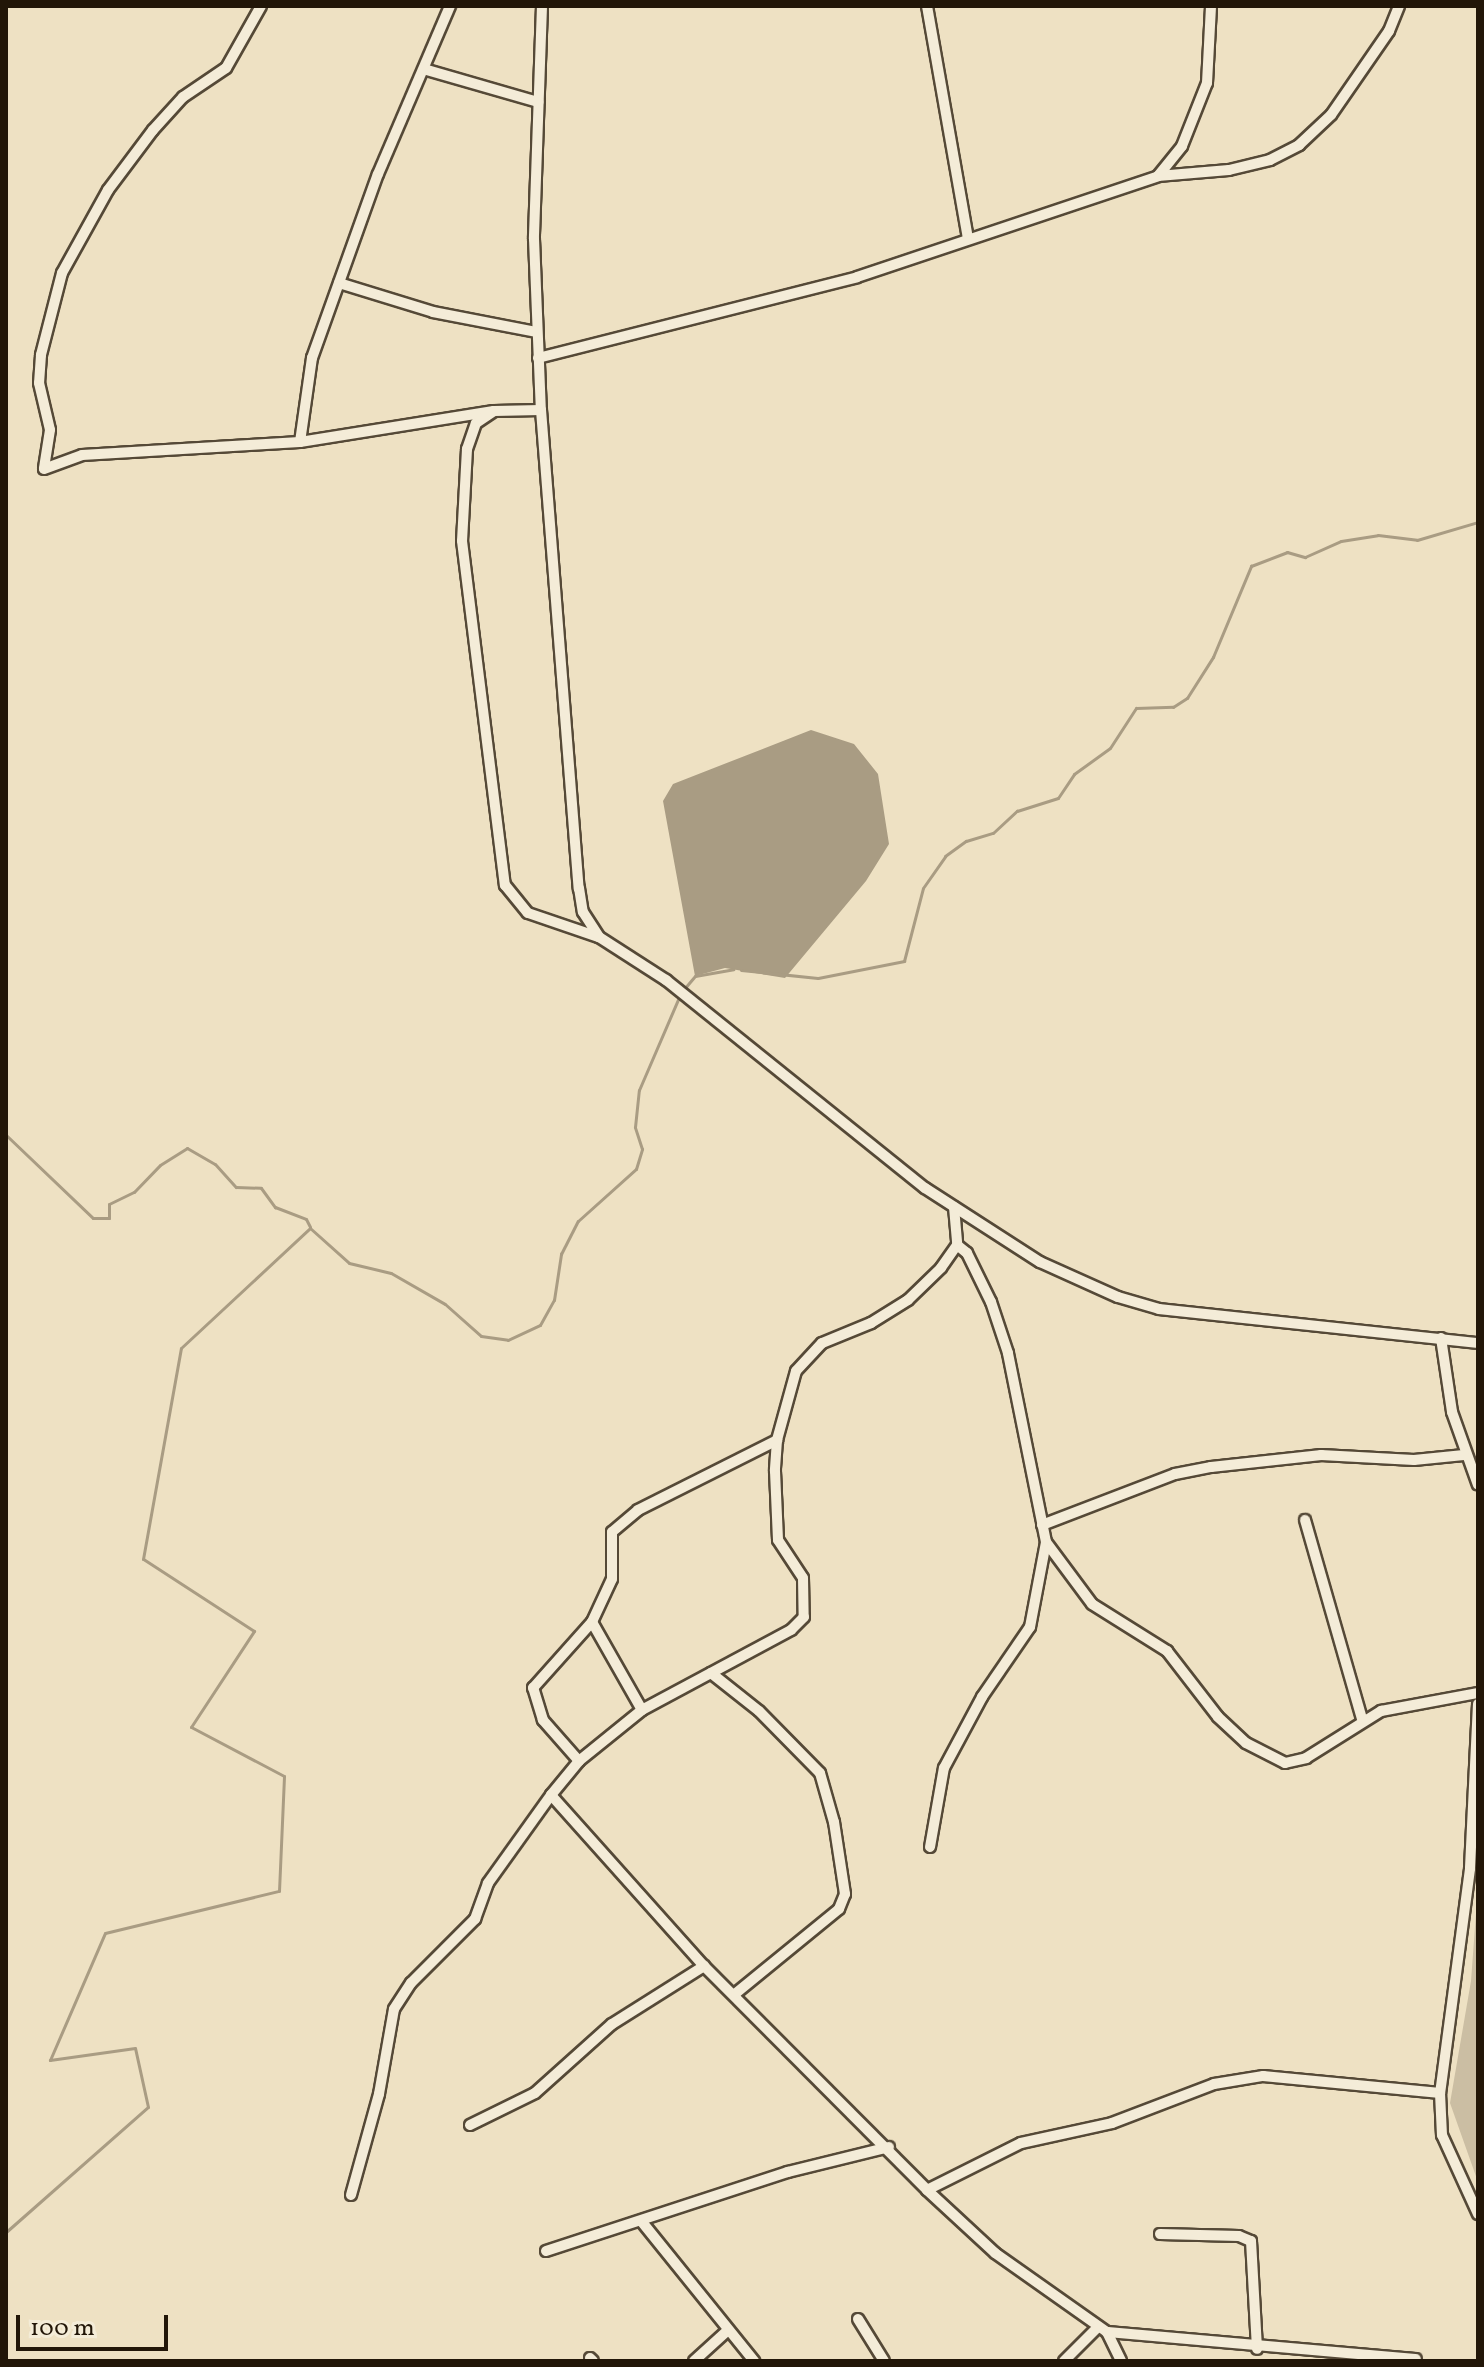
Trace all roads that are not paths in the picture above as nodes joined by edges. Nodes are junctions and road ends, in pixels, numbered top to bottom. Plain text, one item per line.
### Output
1 (261, 6) edge
2 (450, 6) edge
3 (542, 6) edge
4 (927, 6) edge
5 (1211, 6) edge
6 (1399, 6) edge
7 (427, 70) junction
8 (538, 102) junction
9 (1158, 176) junction
10 (968, 238) junction
11 (339, 283) junction
12 (537, 332) junction
13 (538, 358) junction
14 (541, 410) junction
15 (494, 411) junction
16 (300, 442) junction
17 (599, 937) junction
18 (954, 1207) junction
19 (957, 1245) junction
20 (1441, 1338) junction
21 (1478, 1343) edge
22 (777, 1440) junction
23 (1464, 1455) junction
24 (1478, 1485) edge
25 (1305, 1520) dead end
26 (1042, 1525) junction
27 (1046, 1542) junction
28 (592, 1622) junction
29 (711, 1673) junction
30 (1478, 1693) edge
31 (1478, 1704) edge
32 (642, 1710) junction
33 (1362, 1719) junction
34 (579, 1761) junction
35 (551, 1795) junction
36 (930, 1847) dead end
37 (1474, 1868) edge
38 (704, 1966) junction
39 (736, 1993) junction
40 (1440, 2093) junction
41 (470, 2125) dead end
42 (889, 2147) junction
43 (927, 2190) junction
44 (351, 2195) dead end
45 (1478, 2214) edge
46 (642, 2222) junction
47 (1160, 2234) dead end
48 (546, 2251) dead end
49 (858, 2319) dead end
50 (1102, 2330) junction
51 (727, 2331) junction
52 (1257, 2349) junction
53 (1416, 2359) dead end
54 (694, 2361) edge
55 (754, 2361) edge
56 (884, 2361) edge
57 (1064, 2361) edge
58 (1121, 2361) edge

1 - 16 street
2 - 7 street
3 - 8 street
4 - 10 street
5 - 9 street
6 - 9 street
7 - 8 street
7 - 11 street
8 - 12 street
9 - 10 street
10 - 13 street
11 - 12 street
11 - 16 street
12 - 13 street
13 - 14 street
14 - 15 street
14 - 17 street
15 - 16 street
15 - 17 street
17 - 18 street
18 - 19 street
18 - 20 street
19 - 22 street
19 - 26 street
20 - 21 street
20 - 23 street
22 - 28 street
22 - 29 street
23 - 24 street
23 - 26 street
25 - 33 street
26 - 27 street
27 - 33 street
27 - 36 street
28 - 32 street
28 - 34 street
29 - 32 street
29 - 39 street
30 - 33 street
31 - 37 street
32 - 34 street
34 - 35 street
35 - 38 street
35 - 44 street
37 - 40 street
38 - 39 street
38 - 41 street
39 - 42 street
40 - 43 street
40 - 45 street
42 - 43 street
42 - 46 street
43 - 50 street
46 - 48 street
46 - 51 street
47 - 52 street
49 - 56 street
50 - 52 street
50 - 57 street
50 - 58 street
51 - 54 street
51 - 55 street
52 - 53 street

